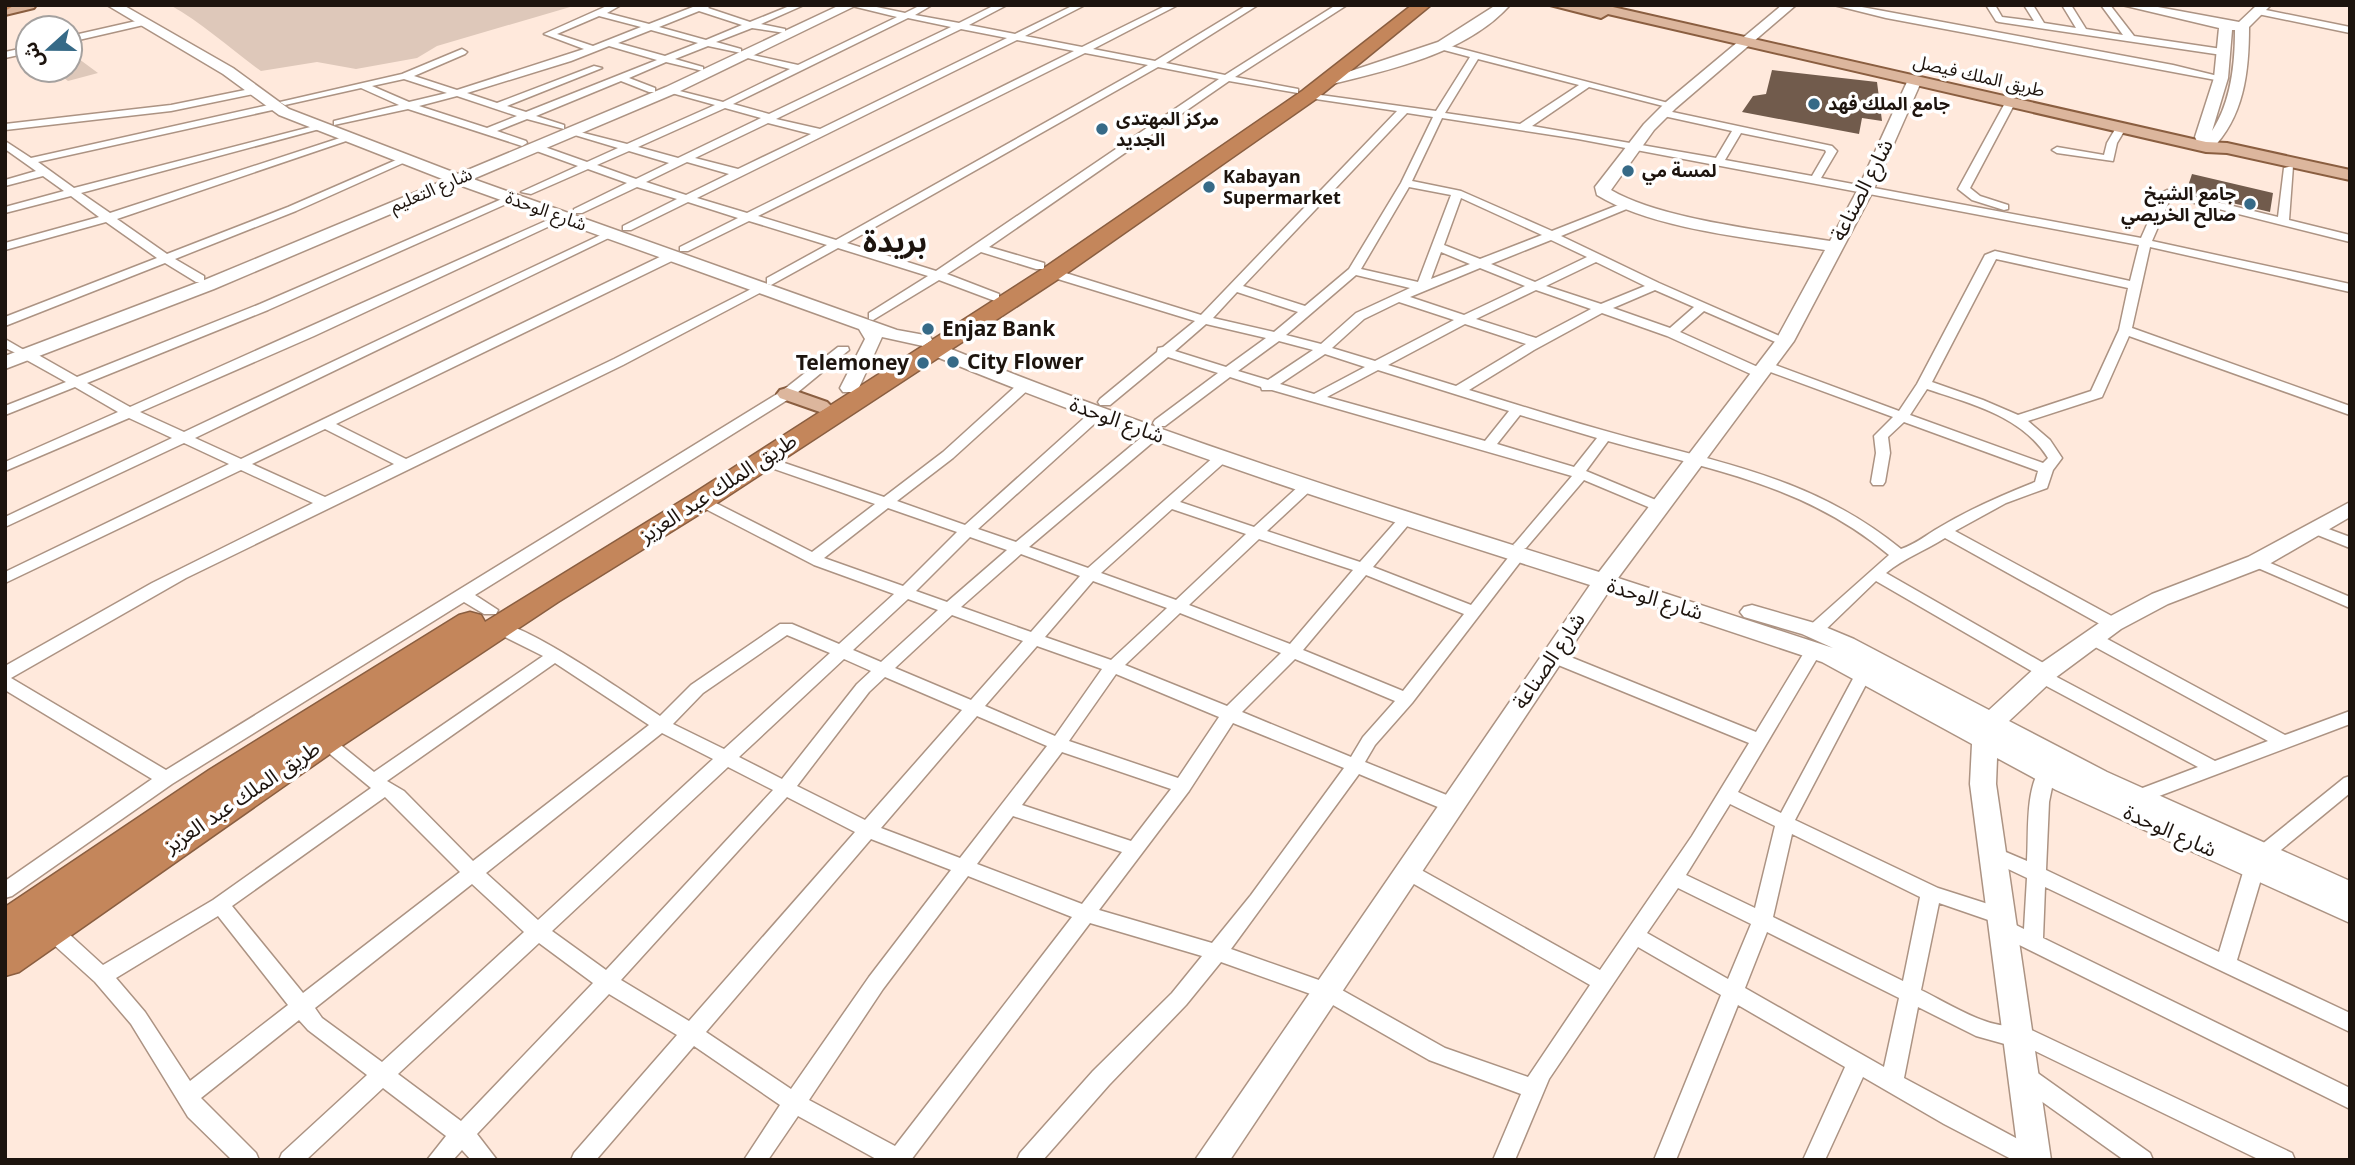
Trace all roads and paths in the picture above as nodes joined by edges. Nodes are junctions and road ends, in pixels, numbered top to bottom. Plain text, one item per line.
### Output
1 (29, 5) edge
2 (114, 5) edge
3 (134, 5) edge
4 (617, 5) edge
5 (800, 5) edge
6 (838, 5) edge
7 (852, 5) edge
8 (928, 5) edge
9 (1003, 5) edge
10 (1081, 5) edge
11 (1174, 5) edge
12 (1254, 5) edge
13 (1343, 5) edge
14 (1408, 5) edge
15 (1423, 5) edge
16 (1504, 5) edge
17 (1557, 5) edge
18 (1585, 5) edge
19 (1607, 5) edge
20 (1790, 5) edge
21 (1839, 5) edge
22 (1990, 5) edge
23 (2028, 5) edge
24 (2066, 5) edge
25 (2105, 5) edge
26 (2128, 5) edge
27 (2148, 5) edge
28 (703, 7) edge
29 (2260, 8) edge
30 (5, 11) edge
31 (598, 13) junction
32 (1623, 14) junction
33 (903, 17) junction
34 (145, 22) junction
35 (751, 25) junction
36 (2041, 26) junction
37 (2226, 26) junction
38 (2242, 26) junction
39 (959, 27) junction
40 (646, 29) junction
41 (2350, 30) edge
42 (782, 31) junction
43 (2083, 32) junction
44 (84, 37) edge
45 (1016, 38) junction
46 (2131, 39) junction
47 (1744, 42) junction
48 (608, 43) junction
49 (707, 43) junction
50 (1443, 47) junction
51 (592, 49) junction
52 (1086, 50) junction
53 (462, 52) dead end
54 (2222, 52) junction
55 (742, 53) junction
56 (1476, 55) junction
57 (568, 59) junction
58 (668, 59) junction
59 (1159, 63) junction
60 (597, 68) junction
61 (700, 68) junction
62 (799, 68) junction
63 (405, 76) junction
64 (1228, 77) junction
65 (622, 78) junction
66 (2221, 78) junction
67 (1914, 82) junction
68 (1587, 84) junction
69 (364, 86) junction
70 (1311, 89) junction
71 (652, 90) junction
72 (671, 90) junction
73 (255, 91) junction
74 (458, 93) junction
75 (2010, 103) junction
76 (279, 104) junction
77 (724, 105) junction
78 (410, 106) junction
79 (498, 106) junction
80 (1667, 109) junction
81 (1404, 111) junction
82 (527, 116) junction
83 (1438, 116) junction
84 (769, 119) junction
85 (338, 123) junction
86 (5, 127) edge
87 (322, 127) junction
88 (1523, 127) junction
89 (1739, 128) junction
90 (2121, 128) junction
91 (566, 129) junction
92 (489, 131) junction
93 (821, 133) junction
94 (350, 138) junction
95 (528, 145) junction
96 (624, 147) junction
97 (1634, 147) junction
98 (2206, 147) junction
99 (8, 149) edge
100 (2057, 150) dead end
101 (407, 159) junction
102 (30, 161) junction
103 (682, 161) junction
104 (1718, 163) junction
105 (587, 164) junction
106 (2289, 168) junction
107 (43, 173) junction
108 (459, 173) junction
109 (740, 173) junction
110 (2350, 175) edge
111 (1814, 181) junction
112 (2350, 182) edge
113 (5, 183) edge
114 (637, 183) junction
115 (1406, 183) junction
116 (1865, 191) junction
117 (71, 192) junction
118 (1457, 193) junction
119 (519, 195) junction
120 (690, 198) junction
121 (1630, 204) junction
122 (5, 210) edge
123 (570, 214) junction
124 (107, 218) junction
125 (748, 218) junction
126 (2283, 221) junction
127 (2049, 223) junction
128 (619, 231) junction
129 (1552, 237) junction
130 (2350, 239) edge
131 (2146, 243) junction
132 (840, 244) junction
133 (5, 247) edge
134 (1439, 247) junction
135 (1834, 247) junction
136 (980, 248) junction
137 (678, 252) junction
138 (1597, 257) junction
139 (166, 259) junction
140 (1480, 264) junction
141 (1046, 270) junction
142 (1354, 271) junction
143 (935, 274) junction
144 (200, 279) junction
145 (767, 285) junction
146 (1538, 286) junction
147 (1655, 286) junction
148 (2135, 286) junction
149 (1234, 287) junction
150 (1422, 287) junction
151 (2350, 288) edge
152 (995, 297) junction
153 (1399, 298) junction
154 (1702, 306) junction
155 (1601, 307) junction
156 (1308, 311) junction
157 (869, 320) junction
158 (1204, 320) junction
159 (1463, 320) junction
160 (5, 322) edge
161 (2125, 330) junction
162 (1672, 333) junction
163 (1277, 336) junction
164 (1785, 341) junction
165 (1534, 342) junction
166 (929, 344) junction
167 (1323, 349) junction
168 (843, 350) dead end
169 (14, 351) edge
170 (1163, 351) junction
171 (5, 363) edge
172 (1377, 368) junction
173 (1763, 369) junction
174 (1228, 374) junction
175 (77, 383) junction
176 (1924, 384) junction
177 (1024, 386) junction
178 (1267, 387) junction
179 (850, 388) junction
180 (1458, 391) junction
181 (787, 394) junction
182 (1318, 397) junction
183 (820, 406) junction
184 (1102, 408) junction
185 (1517, 410) junction
186 (5, 411) edge
187 (2350, 411) edge
188 (130, 413) junction
189 (1903, 415) junction
190 (2017, 420) junction
191 (324, 423) junction
192 (1157, 428) junction
193 (1605, 436) junction
194 (184, 438) junction
195 (1488, 447) junction
196 (1221, 458) junction
197 (1695, 458) junction
198 (762, 460) junction
199 (238, 463) junction
200 (405, 464) junction
201 (5, 467) edge
202 (2046, 469) junction
203 (1579, 474) junction
204 (1878, 482) dead end
205 (1305, 488) junction
206 (701, 501) junction
207 (887, 502) junction
208 (325, 503) junction
209 (1170, 504) junction
210 (1658, 506) junction
211 (2350, 508) edge
212 (1404, 521) junction
213 (5, 523) edge
214 (2315, 529) junction
215 (968, 530) junction
216 (1944, 531) junction
217 (1255, 534) junction
218 (2350, 543) edge
219 (1018, 549) junction
220 (1518, 551) junction
221 (1899, 555) junction
222 (813, 559) junction
223 (2256, 562) junction
224 (1365, 569) junction
225 (1091, 573) junction
226 (1875, 574) junction
227 (1607, 577) junction
228 (5, 578) edge
229 (905, 593) junction
230 (466, 596) junction
231 (2350, 603) edge
232 (1179, 606) junction
233 (950, 609) junction
234 (1472, 611) junction
235 (494, 618) junction
236 (2103, 631) junction
237 (1034, 640) junction
238 (1814, 640) junction
239 (1294, 650) junction
240 (841, 652) junction
241 (555, 655) junction
242 (1552, 656) junction
243 (1114, 667) junction
244 (883, 671) junction
245 (1864, 673) junction
246 (5, 674) edge
247 (2043, 674) junction
248 (5, 682) edge
249 (1406, 699) junction
250 (973, 706) junction
251 (1230, 714) junction
252 (2350, 717) edge
253 (661, 725) junction
254 (1989, 731) junction
255 (1760, 740) junction
256 (325, 741) junction
257 (2284, 742) junction
258 (1058, 744) junction
259 (724, 758) junction
260 (1354, 766) junction
261 (2214, 768) junction
262 (2046, 773) junction
263 (166, 779) junction
264 (2350, 783) edge
265 (378, 785) junction
266 (1183, 786) junction
267 (785, 788) junction
268 (1727, 795) junction
269 (2138, 797) junction
270 (1452, 805) junction
271 (1009, 808) junction
272 (1785, 822) junction
273 (870, 831) junction
274 (1134, 849) junction
275 (1994, 854) junction
276 (2259, 861) junction
277 (962, 868) junction
278 (1406, 871) junction
279 (472, 872) junction
280 (2038, 876) junction
281 (1674, 877) junction
282 (5, 891) edge
283 (1931, 893) junction
284 (2350, 893) edge
285 (220, 905) junction
286 (2350, 912) edge
287 (1086, 914) junction
288 (1762, 921) junction
289 (2003, 922) junction
290 (7, 924) edge
291 (50, 929) junction
292 (537, 931) junction
293 (1633, 935) junction
294 (2034, 942) junction
295 (1217, 952) junction
296 (5, 961) edge
297 (2225, 965) junction
298 (102, 976) junction
299 (1601, 981) junction
300 (607, 982) junction
301 (1326, 990) junction
302 (1734, 992) junction
303 (1908, 993) junction
304 (302, 1008) junction
305 (2350, 1023) edge
306 (693, 1034) junction
307 (2019, 1036) junction
308 (1858, 1063) junction
309 (380, 1076) junction
310 (2024, 1076) junction
311 (1892, 1082) junction
312 (1534, 1089) junction
313 (187, 1096) junction
314 (2350, 1100) edge
315 (796, 1104) junction
316 (463, 1135) junction
317 (900, 1159) edge
318 (248, 1160) edge
319 (290, 1160) edge
320 (438, 1160) edge
321 (486, 1160) edge
322 (582, 1160) edge
323 (755, 1160) edge
324 (1028, 1160) edge
325 (1211, 1160) edge
326 (1504, 1160) edge
327 (1665, 1160) edge
328 (1814, 1160) edge
329 (2035, 1160) edge
330 (2142, 1160) edge
331 (2284, 1160) edge

1 - 30 main road
2 - 34 street, شارع الوحدة
3 - 76 street
4 - 31 street
5 - 35 street
6 - 42 street, شارع التعليم
7 - 33 street
7 - 55 street, شارع التعليم
8 - 33 street
9 - 39 street
10 - 45 street
11 - 52 street
12 - 59 street
13 - 64 street
14 - 70 highway, طريق الملك عبد العزيز
15 - 70 highway, طريق الملك عبد العزيز
16 - 50 street
17 - 47 main road, طريق الملك فيصل
18 - 32 main road, طريق الملك فيصل
19 - 32 street
20 - 47 street
21 - 66 street
22 - 36 street
23 - 36 street
24 - 43 street
25 - 46 street
26 - 37 street
27 - 38 street
28 - 35 street
28 - 40 street
29 - 38 street
29 - 41 street
31 - 40 street
31 - 51 street
32 - 47 main road, طريق الملك فيصل
33 - 39 street
33 - 62 street
34 - 44 street
34 - 73 street, شارع الوحدة
35 - 42 street
35 - 49 street
36 - 43 street
37 - 38 street
37 - 54 street
38 - 98 street
39 - 45 street
39 - 84 street
40 - 48 street
40 - 49 street
42 - 55 street, شارع التعليم
43 - 46 street
45 - 52 street
45 - 93 street
46 - 54 street
47 - 67 main road, طريق الملك فيصل
47 - 80 street
48 - 51 street
48 - 58 street
49 - 55 street
49 - 58 street
50 - 56 street
50 - 70 street
51 - 57 street
52 - 59 street
52 - 125 street
53 - 63 street
54 - 66 street
55 - 61 street, شارع التعليم
55 - 62 street
55 - 72 street, شارع التعليم
56 - 68 street
56 - 83 street
57 - 60 street
57 - 74 street
58 - 61 street
58 - 65 street
59 - 64 street
59 - 132 street
60 - 65 street
60 - 79 street
61 - 71 street, شارع التعليم
62 - 77 street
63 - 69 street
63 - 74 street
64 - 70 street
64 - 136 street
65 - 71 street
65 - 82 street
66 - 98 street
67 - 75 main road, طريق الملك فيصل
67 - 116 street, شارع الصناعة
68 - 80 street
68 - 88 street
69 - 76 street
69 - 78 street
70 - 81 street
70 - 141 highway, طريق الملك عبد العزيز
71 - 91 street, شارع التعليم
72 - 77 street
72 - 91 street, شارع التعليم
73 - 76 street, شارع الوحدة
73 - 86 street
74 - 78 street
74 - 79 street
75 - 90 main road, طريق الملك فيصل
75 - 127 street
76 - 85 street
76 - 87 street, شارع الوحدة
76 - 102 street
77 - 84 street
77 - 96 street
78 - 85 street
78 - 92 street
79 - 82 street
80 - 89 street
80 - 97 street
81 - 83 street
81 - 149 street
82 - 91 street
82 - 92 street
83 - 88 street
83 - 115 street
84 - 93 street
84 - 103 street
85 - 108 street
87 - 94 street, شارع الوحدة
87 - 117 street
88 - 97 street
89 - 104 street
89 - 111 street
90 - 98 main road, طريق الملك فيصل
90 - 100 street
91 - 95 street, شارع التعليم
91 - 96 street
92 - 95 street
93 - 109 street
94 - 101 street, شارع الوحدة
94 - 124 street
95 - 105 street
95 - 108 street, شارع التعليم
96 - 103 street
96 - 105 street
97 - 104 street
97 - 121 street
98 - 106 main road, طريق الملك فيصل
98 - 110 main road, طريق الملك فيصل
99 - 102 street
101 - 108 street, شارع الوحدة
101 - 139 street
102 - 107 street
103 - 109 street
103 - 114 street
104 - 111 street
105 - 114 street
105 - 119 street
106 - 112 main road, طريق الملك فيصل
106 - 126 street
107 - 113 street
107 - 117 street
108 - 119 street, شارع الوحدة
108 - 144 street, شارع التعليم
108 - 169 street, شارع التعليم
109 - 120 street
111 - 116 street
114 - 120 street
114 - 123 street
115 - 118 street
115 - 142 street
116 - 127 street
116 - 135 street, شارع الصناعة
117 - 122 street
117 - 124 street
118 - 129 street
118 - 134 street
119 - 123 street, شارع الوحدة
119 - 175 street
120 - 125 street
120 - 128 street
121 - 129 street
121 - 135 street
123 - 128 street, شارع الوحدة
123 - 188 street
124 - 133 street
124 - 139 street
125 - 132 street
125 - 137 street
126 - 130 street
126 - 131 street
127 - 131 street
128 - 137 street, شارع الوحدة
128 - 194 street
129 - 138 street
129 - 140 street
131 - 148 street
131 - 151 street
132 - 143 street
132 - 145 street
134 - 140 street
134 - 150 street
135 - 164 street, شارع الصناعة
136 - 141 street
136 - 143 street
137 - 145 street, شارع الوحدة
137 - 191 street
138 - 146 street
138 - 147 street
139 - 144 street
139 - 160 street
140 - 146 street
140 - 150 street
141 - 152 highway, طريق الملك عبد العزيز
141 - 158 street
141 - 166 highway, طريق الملك عبد العزيز
142 - 150 street
142 - 156 street
143 - 152 street
143 - 157 street
144 - 169 street, شارع التعليم
145 - 157 street, شارع الوحدة
145 - 200 street
146 - 155 street
146 - 159 street
147 - 154 street
147 - 155 street
148 - 161 street
148 - 176 street
149 - 156 street
149 - 158 street
150 - 153 street
152 - 166 highway, طريق الملك عبد العزيز
153 - 159 street
153 - 167 street
154 - 162 street
154 - 164 street
155 - 162 street
155 - 165 street
156 - 163 street
157 - 166 street, شارع الوحدة
157 - 179 street
158 - 163 street
158 - 170 street
159 - 165 street
159 - 172 street
161 - 187 street
161 - 190 street
162 - 173 street
163 - 167 street
163 - 174 street
164 - 173 street, شارع الصناعة
165 - 180 street
166 - 177 street, شارع الوحدة
166 - 179 highway, طريق الملك عبد العزيز
166 - 184 street
166 - 198 highway, طريق الملك عبد العزيز
167 - 172 street
167 - 178 street
168 - 181 street
169 - 171 street, شارع التعليم
169 - 175 street
170 - 174 street
170 - 184 street
172 - 180 street
172 - 182 street
173 - 189 street
173 - 197 street, شارع الصناعة
174 - 178 street
174 - 192 street
175 - 186 street
175 - 188 street
176 - 189 street
176 - 190 street
177 - 184 street, شارع الوحدة
177 - 207 street
178 - 182 street
179 - 183 highway, طريق الملك عبد العزيز
180 - 185 street
181 - 183 main road
181 - 230 street
182 - 195 street
183 - 235 highway, طريق الملك عبد العزيز
184 - 192 street, شارع الوحدة
184 - 215 street
185 - 193 street
185 - 195 street
188 - 194 street
188 - 201 street
189 - 202 street
189 - 204 street
190 - 202 street
191 - 199 street
191 - 200 street
192 - 196 street, شارع الوحدة
192 - 219 street
192 - 220 street
193 - 197 street
193 - 203 street
194 - 199 street
194 - 213 street
195 - 203 street
196 - 205 street, شارع الوحدة
196 - 209 street
197 - 210 street, شارع الصناعة
197 - 221 street
198 - 206 highway, طريق الملك عبد العزيز
198 - 207 street
199 - 208 street
199 - 228 street
200 - 208 street
202 - 216 street
203 - 210 street
203 - 220 street
205 - 212 street, شارع الوحدة
205 - 217 street
206 - 222 street
206 - 235 highway, طريق الملك عبد العزيز
207 - 215 street
207 - 222 street
208 - 246 street
209 - 217 street
209 - 225 street
210 - 227 street, شارع الصناعة
211 - 214 street
212 - 220 street, شارع الوحدة
212 - 224 street
214 - 218 street
214 - 223 street
215 - 219 street
215 - 229 street
216 - 221 street
216 - 236 street
217 - 224 street
217 - 232 street
219 - 225 street
219 - 233 street
220 - 227 street, شارع الوحدة
220 - 234 street
221 - 226 street
222 - 229 street
223 - 231 street
223 - 236 street
224 - 234 street
224 - 239 street
225 - 232 street
225 - 237 street
226 - 238 street
226 - 247 street
227 - 238 street, شارع الوحدة
227 - 242 street, شارع الصناعة
229 - 233 street
229 - 240 street
230 - 235 street
230 - 263 street
232 - 239 street
232 - 243 street
233 - 237 street
233 - 244 street
234 - 249 street
235 - 241 street
235 - 256 highway, طريق الملك عبد العزيز
235 - 290 highway, طريق الملك عبد العزيز
236 - 247 street
236 - 257 street
237 - 243 street
237 - 250 street
238 - 245 street, شارع الوحدة
238 - 254 street
238 - 255 street
239 - 249 street
239 - 251 street
240 - 244 street
240 - 253 street
240 - 259 street
241 - 253 street
241 - 265 street
242 - 255 street
242 - 270 street, شارع الصناعة
243 - 251 street
243 - 258 street
244 - 250 street
244 - 267 street
245 - 254 street, شارع الوحدة
245 - 272 street
247 - 254 street
247 - 261 street
248 - 263 street
249 - 260 street
250 - 258 street
250 - 273 street
251 - 260 street
251 - 266 street
252 - 257 street
253 - 259 street
253 - 279 street
254 - 262 street, شارع الوحدة
254 - 269 street
254 - 275 street
255 - 268 street
256 - 265 street
256 - 291 highway, طريق الملك عبد العزيز
257 - 261 street
258 - 266 street
258 - 271 street
259 - 267 street
259 - 292 street
260 - 270 street
260 - 295 street
261 - 269 street
262 - 276 street, شارع الوحدة
262 - 280 street
263 - 282 street
264 - 276 street
265 - 279 street
265 - 285 street
266 - 274 street
267 - 273 street
267 - 300 street
268 - 272 street
268 - 281 street
269 - 276 street
270 - 278 street, شارع الصناعة
271 - 274 street
271 - 277 street
272 - 283 street
272 - 288 street
273 - 277 street
273 - 306 street
274 - 287 street
275 - 280 street
275 - 289 street
276 - 284 street
276 - 286 street, شارع الوحدة
276 - 297 street
277 - 287 street
277 - 315 street
278 - 299 street
278 - 301 street, شارع الصناعة
279 - 292 street
279 - 304 street
280 - 294 street
280 - 297 street
281 - 288 street
281 - 293 street
283 - 289 street
283 - 303 street
285 - 298 street
285 - 304 street
287 - 295 street
287 - 317 street
288 - 302 street
288 - 303 street
289 - 294 street
289 - 307 street
291 - 296 highway, طريق الملك عبد العزيز
291 - 298 street
292 - 300 street
292 - 309 street
293 - 299 street
293 - 302 street
294 - 314 street
295 - 301 street
295 - 324 street
297 - 305 street
298 - 313 street
299 - 312 street
300 - 306 street
300 - 316 street
301 - 312 street
301 - 325 street, شارع الصناعة
302 - 308 street
302 - 327 street
303 - 307 street
303 - 311 street
304 - 309 street
304 - 313 street
306 - 315 street
306 - 322 street
307 - 310 street
307 - 331 street
308 - 311 street
308 - 328 street
309 - 316 street
309 - 319 street
310 - 329 street
310 - 330 street
311 - 329 street
312 - 326 street
313 - 318 street
315 - 317 street
315 - 323 street
316 - 320 street
316 - 321 street

